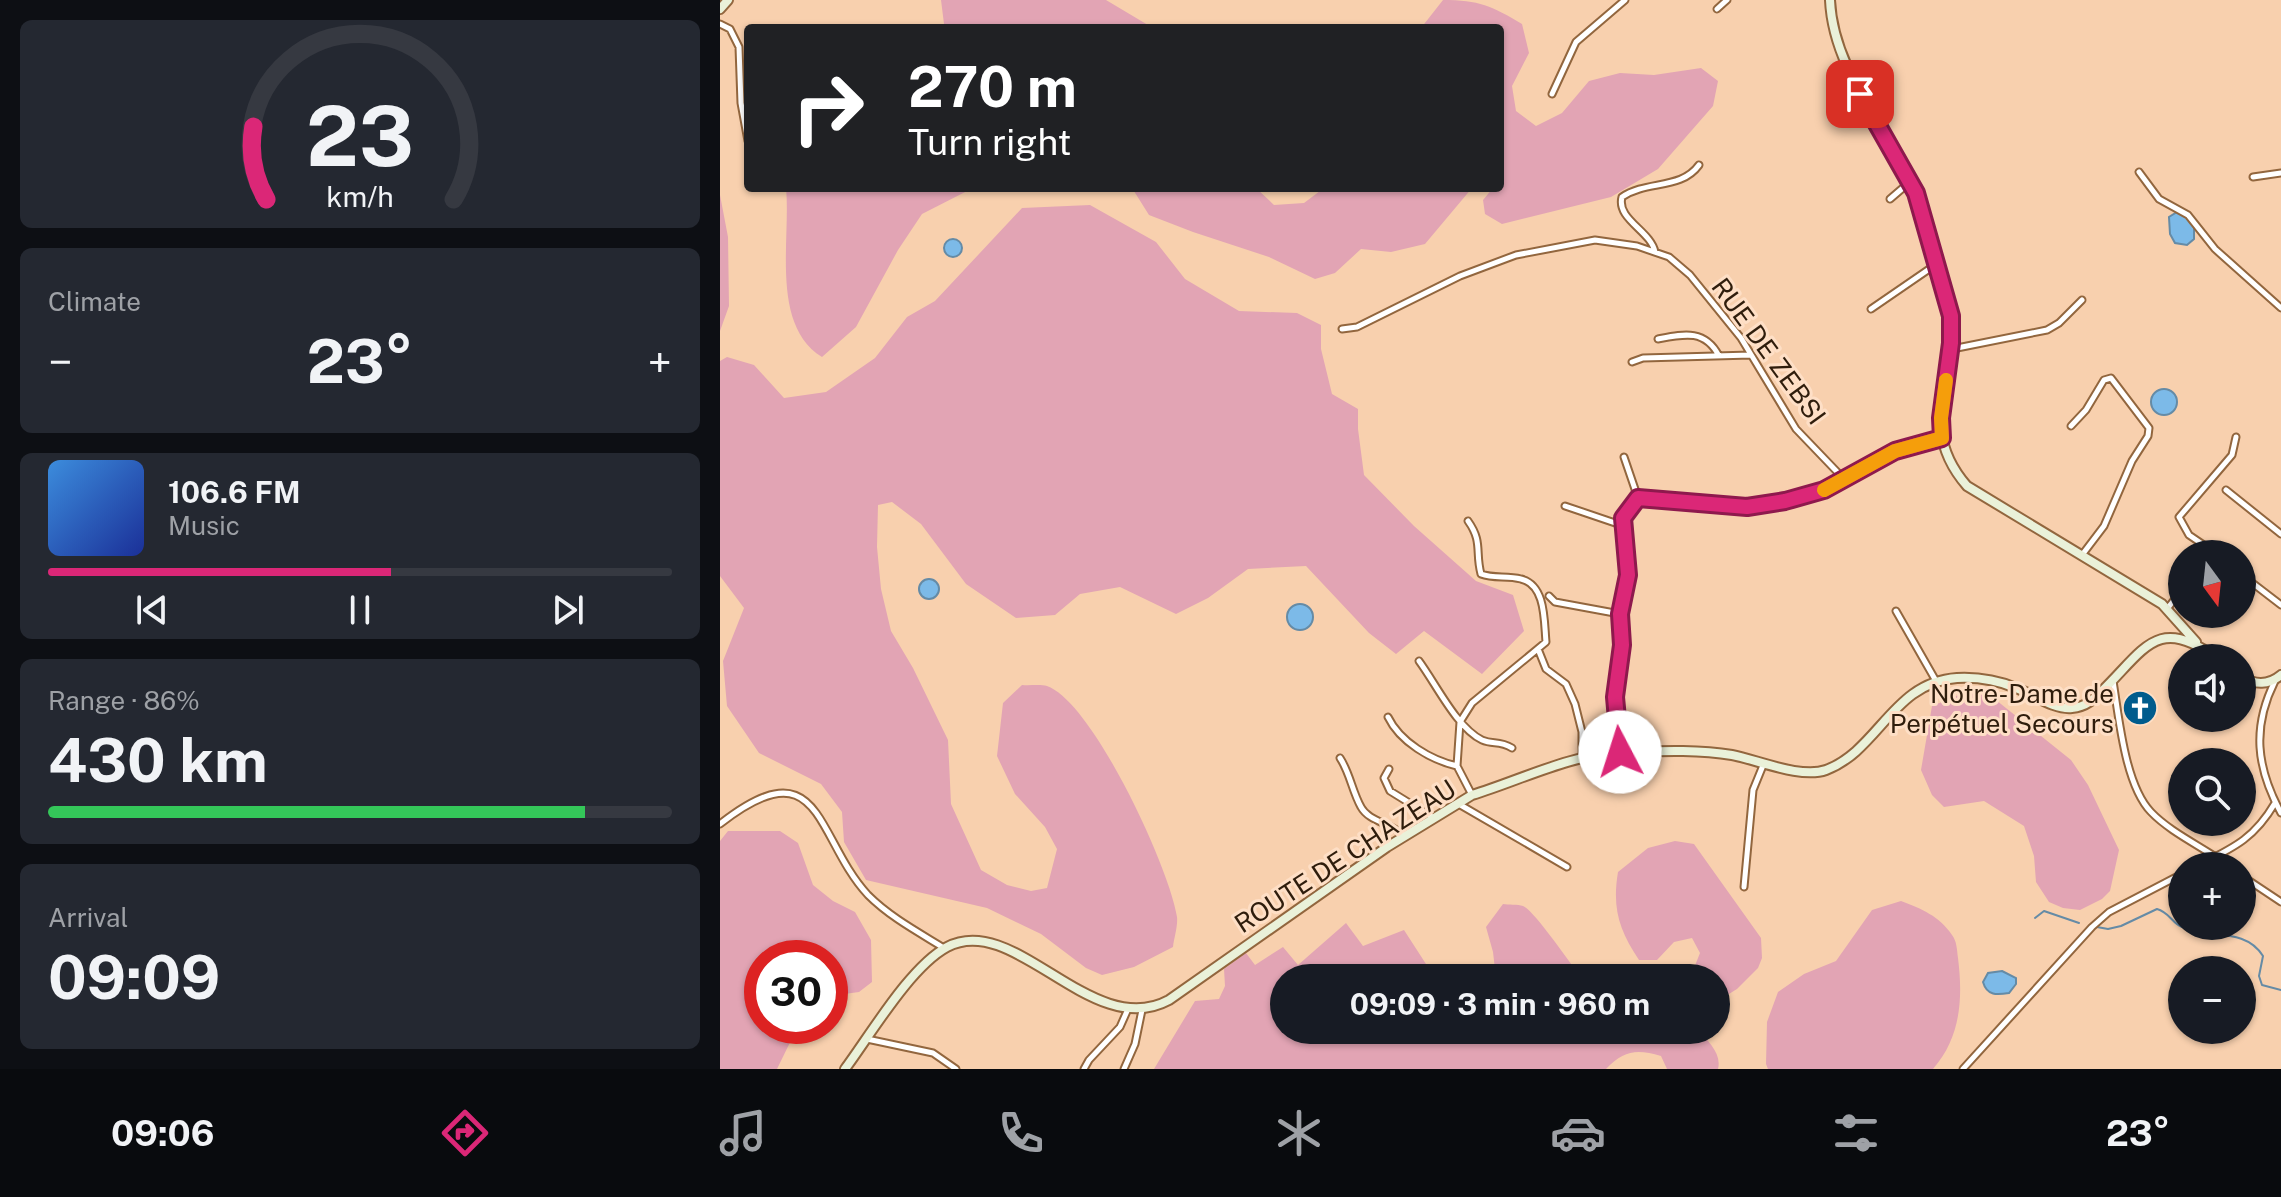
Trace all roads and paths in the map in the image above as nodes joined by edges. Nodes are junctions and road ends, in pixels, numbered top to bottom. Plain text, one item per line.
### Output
1 (728, 0) edge
2 (1625, 0) edge
3 (1727, 0) edge
4 (1830, 0) edge
5 (720, 9) edge
6 (1717, 9) dead end
7 (720, 24) edge
8 (1552, 94) dead end
9 (744, 119) edge
10 (1699, 165) dead end
11 (2139, 172) dead end
12 (2281, 173) edge
13 (2253, 177) dead end
14 (1911, 181) junction
15 (1890, 199) dead end
16 (1655, 252) junction
17 (1938, 263) junction
18 (2082, 300) dead end
19 (2281, 308) edge
20 (1871, 309) dead end
21 (1342, 329) dead end
22 (1658, 339) dead end
23 (1950, 350) junction
24 (1752, 355) junction
25 (1719, 356) junction
26 (1632, 362) dead end
27 (2071, 426) dead end
28 (2236, 437) dead end
29 (1942, 438) junction
30 (1624, 457) dead end
31 (1843, 478) junction
32 (2226, 490) dead end
33 (1638, 498) junction
34 (1565, 506) dead end
35 (1468, 521) dead end
36 (1624, 526) junction
37 (2281, 534) edge
38 (2195, 540) edge
39 (2081, 555) junction
40 (2256, 586) edge
41 (1549, 596) dead end
42 (2281, 605) edge
43 (2167, 609) joint
44 (1896, 611) dead end
45 (1620, 614) junction
46 (2196, 643) joint
47 (1538, 649) junction
48 (1419, 661) dead end
49 (2279, 677) edge
50 (2113, 681) junction
51 (1936, 682) junction
52 (2256, 682) edge
53 (1388, 717) dead end
54 (1460, 722) junction
55 (1512, 748) dead end
56 (1620, 752) junction
57 (1340, 758) dead end
58 (1582, 758) junction
59 (1765, 763) junction
60 (1457, 766) junction
61 (1389, 769) dead end
62 (1472, 795) junction
63 (2275, 802) junction
64 (1456, 803) junction
65 (2281, 813) edge
66 (1432, 817) junction
67 (720, 824) edge
68 (1404, 836) junction
69 (2210, 852) edge
70 (2223, 852) edge
71 (1567, 867) dead end
72 (2168, 881) edge
73 (2256, 885) edge
74 (1744, 887) dead end
75 (2281, 902) edge
76 (945, 948) junction
77 (1128, 1009) junction
78 (1142, 1010) junction
79 (867, 1039) junction
80 (845, 1069) edge
81 (956, 1069) edge
82 (1084, 1069) edge
83 (1124, 1069) edge
84 (1963, 1069) edge

1 - 5 main road
2 - 8 street
3 - 6 street
4 - 14 main road
7 - 9 street
10 - 16 street
11 - 19 street
12 - 13 street
14 - 15 street
14 - 17 main road
16 - 21 street, RUE DE ZEBSI
16 - 24 street, RUE DE ZEBSI
17 - 20 street
17 - 23 main road
18 - 23 street
22 - 25 street
23 - 29 main road
24 - 25 street
24 - 31 street, RUE DE ZEBSI
25 - 26 street
27 - 39 street
28 - 38 street
29 - 31 street
29 - 39 main road
30 - 33 street
31 - 33 street
32 - 37 street
33 - 36 street
34 - 36 street
35 - 47 street
36 - 45 street
39 - 43 main road
40 - 42 street
41 - 45 street
43 - 46 main road
44 - 51 street
45 - 56 street
46 - 50 main road, ROUTE DE CHAZEAU
47 - 54 street
47 - 58 street
48 - 54 street
49 - 52 main road
49 - 63 street
50 - 51 main road, ROUTE DE CHAZEAU
50 - 69 street
51 - 59 main road, ROUTE DE CHAZEAU
53 - 60 street
54 - 55 street
54 - 60 street
56 - 58 main road, ROUTE DE CHAZEAU
56 - 59 main road, ROUTE DE CHAZEAU
57 - 68 street
58 - 62 main road, ROUTE DE CHAZEAU
59 - 74 street
60 - 62 street
61 - 66 street
62 - 64 main road, ROUTE DE CHAZEAU
63 - 65 street
63 - 70 street
64 - 66 main road, ROUTE DE CHAZEAU
64 - 71 street
66 - 68 main road, ROUTE DE CHAZEAU
67 - 76 street
68 - 78 main road, ROUTE DE CHAZEAU
72 - 84 street
73 - 75 street
76 - 77 main road, ROUTE DE CHAZEAU
76 - 79 main road
77 - 78 main road, ROUTE DE CHAZEAU
77 - 82 street
78 - 83 street
79 - 80 main road
79 - 81 street

